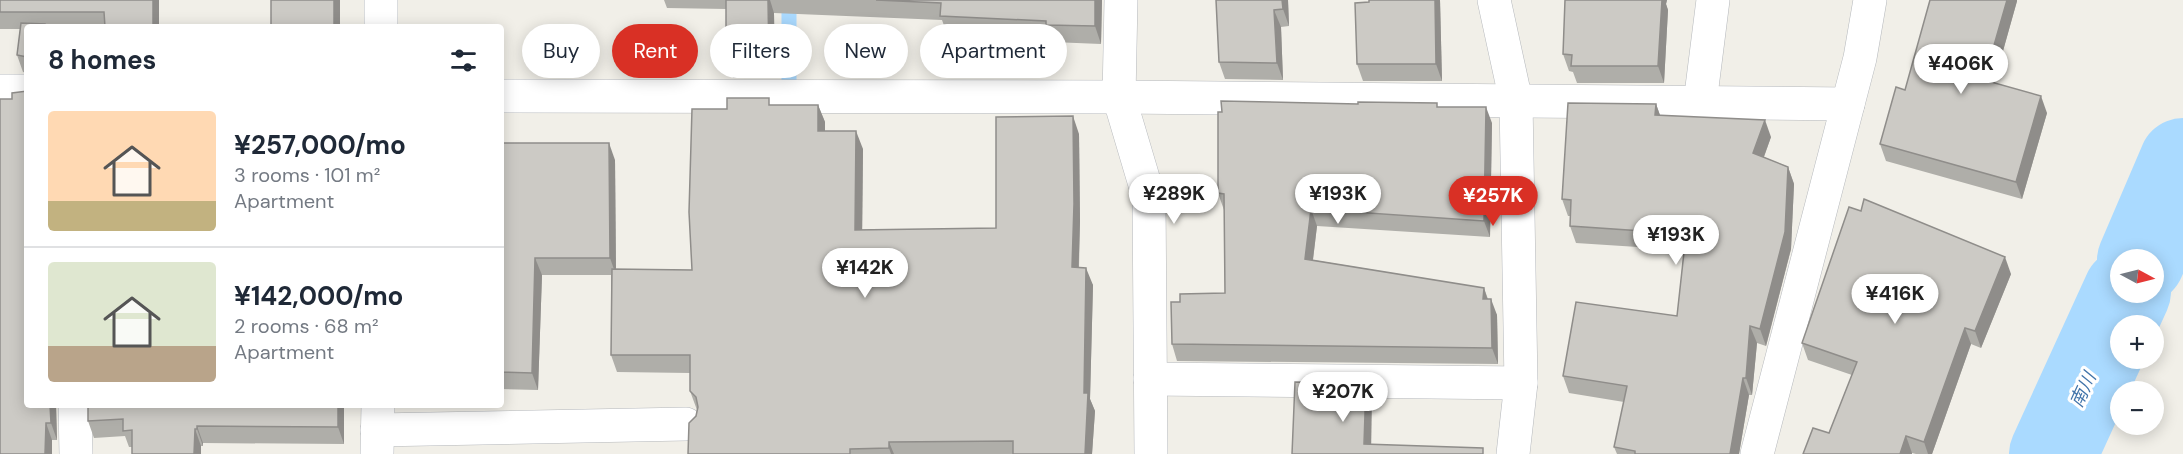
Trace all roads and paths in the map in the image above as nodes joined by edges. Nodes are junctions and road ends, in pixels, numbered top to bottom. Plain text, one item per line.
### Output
1 (381, 0) edge
2 (1121, 0) edge
3 (1494, 0) edge
4 (1713, 0) edge
5 (1870, 0) edge
6 (381, 24) edge
7 (0, 91) edge
8 (24, 91) edge
9 (504, 96) edge
10 (1119, 97) junction
11 (1516, 101) junction
12 (1700, 103) junction
13 (1848, 104) junction
14 (1150, 379) junction
15 (1521, 383) junction
16 (75, 408) edge
17 (686, 424) edge
18 (377, 430) edge
19 (76, 454) edge
20 (1151, 454) edge
21 (1513, 454) edge
22 (1757, 454) edge

1 - 6 street
2 - 10 street
3 - 11 street
4 - 12 street
5 - 13 street
7 - 8 street
9 - 10 street
10 - 11 street
10 - 14 street
11 - 12 street
11 - 15 street
12 - 13 street
13 - 22 street
14 - 15 street
14 - 20 street
15 - 21 street
16 - 19 street
17 - 18 street

